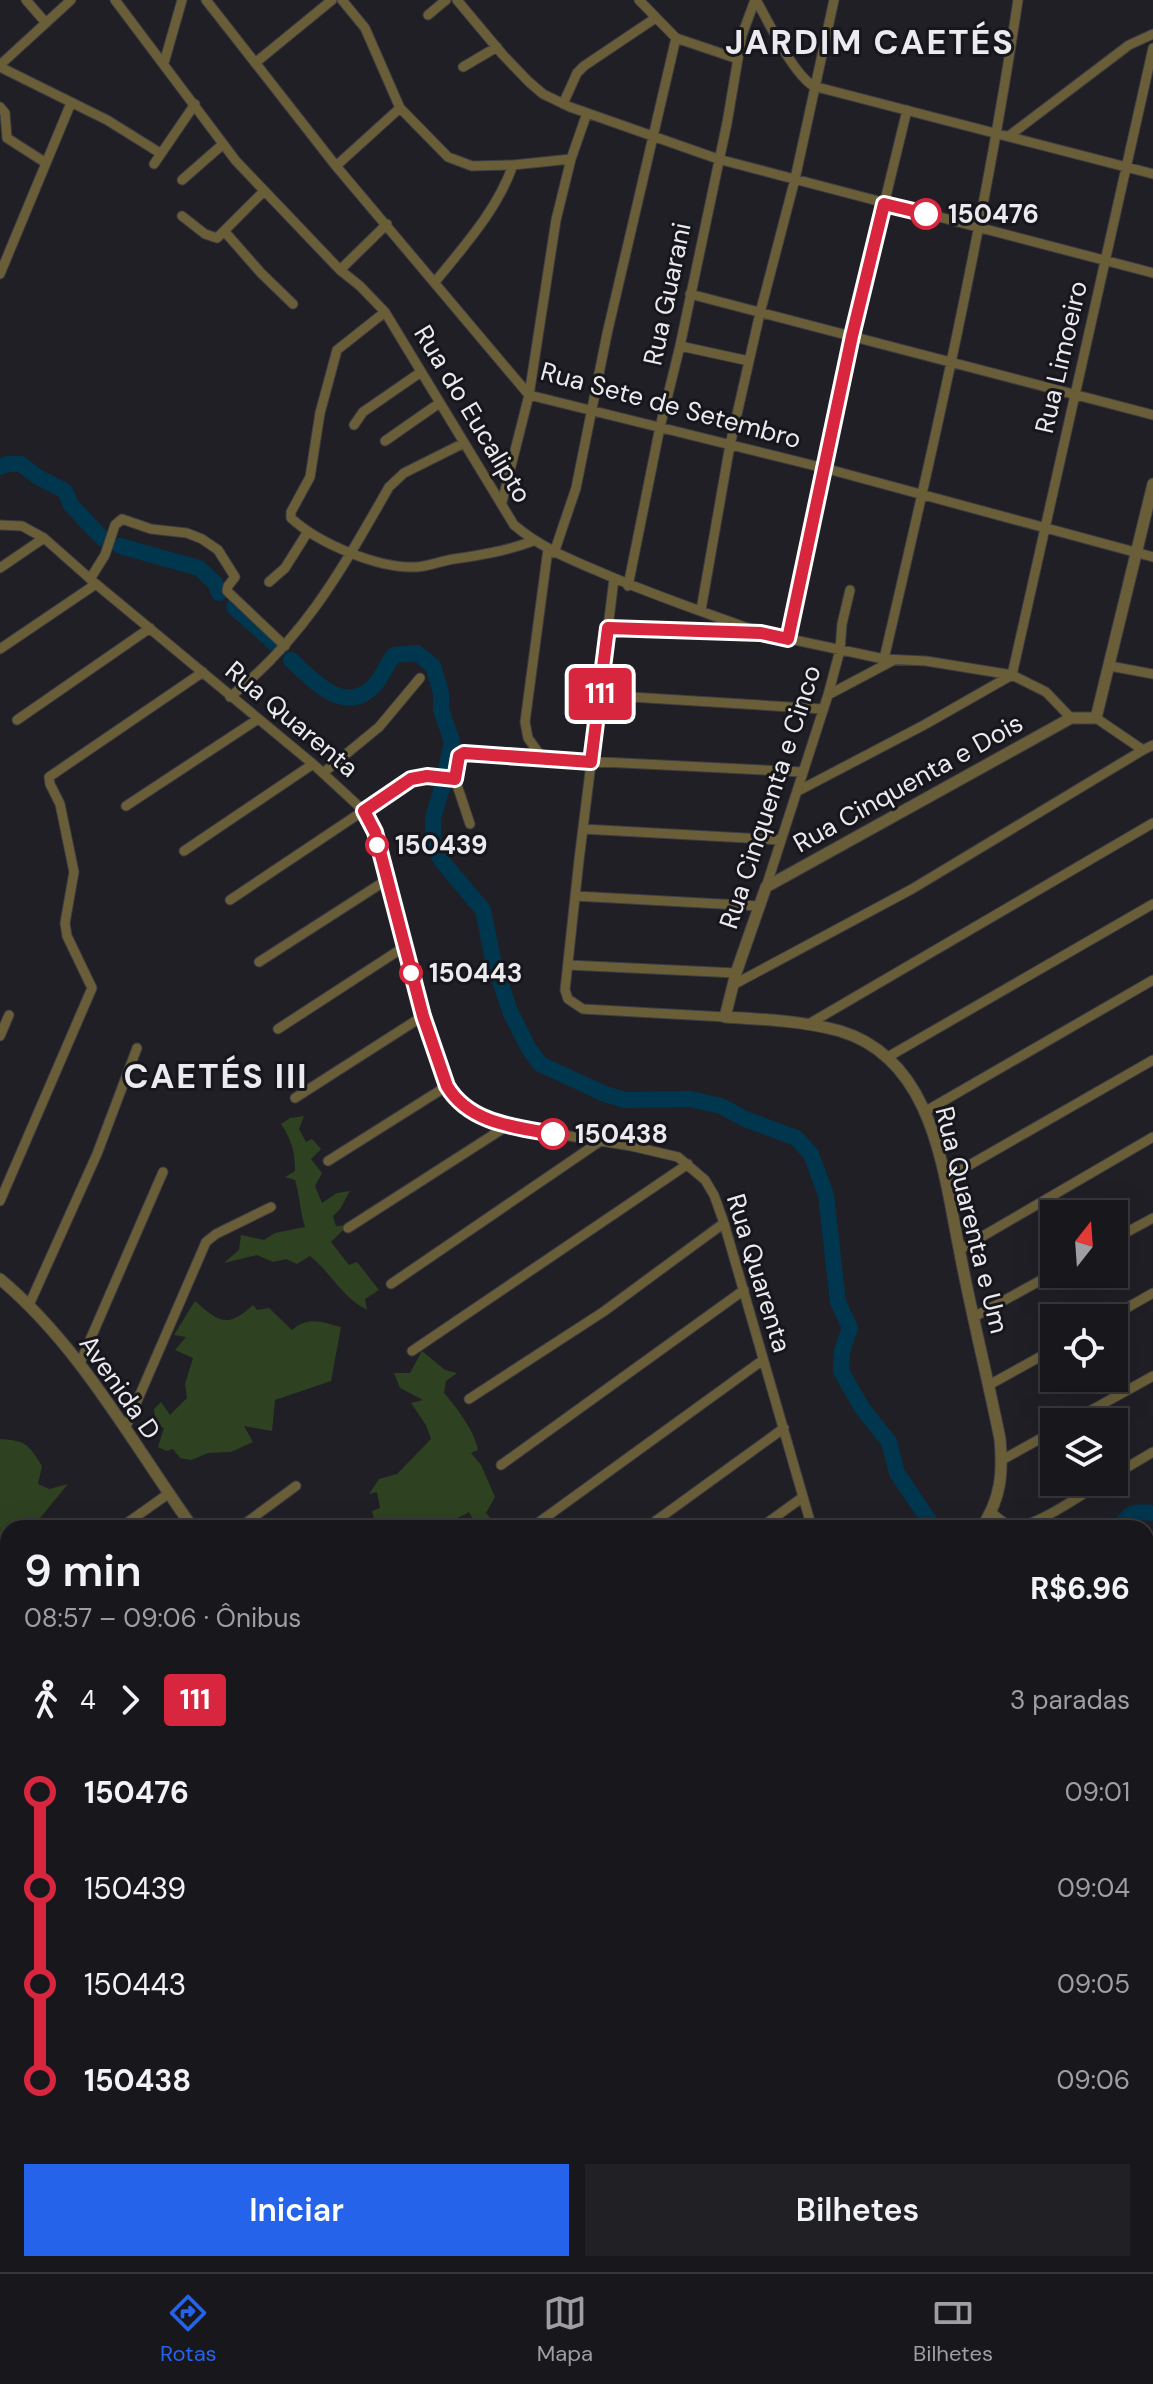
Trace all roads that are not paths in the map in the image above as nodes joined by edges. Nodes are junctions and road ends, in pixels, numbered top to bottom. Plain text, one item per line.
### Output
1 (26, 0) edge
2 (71, 0) edge
3 (115, 0) edge
4 (182, 0) edge
5 (206, 0) edge
6 (332, 0) edge
7 (342, 0) edge
8 (446, 0) edge
9 (457, 0) edge
10 (639, 0) edge
11 (755, 0) edge
12 (834, 0) edge
13 (1018, 0) edge
14 (428, 15) dead end
15 (654, 19) junction
16 (46, 23) junction
17 (1153, 34) edge
18 (676, 38) junction
19 (497, 47) junction
20 (1153, 48) edge
21 (738, 59) junction
22 (164, 63) junction
23 (255, 63) junction
24 (0, 66) edge
25 (463, 67) dead end
26 (813, 86) junction
27 (71, 103) junction
28 (195, 104) junction
29 (563, 104) junction
30 (0, 107) edge
31 (400, 108) junction
32 (907, 110) junction
33 (587, 113) junction
34 (1004, 135) junction
35 (4, 136) edge
36 (653, 137) junction
37 (222, 145) junction
38 (160, 153) junction
39 (571, 159) junction
40 (718, 159) junction
41 (46, 163) junction
42 (154, 164) dead end
43 (513, 165) junction
44 (336, 166) junction
45 (1125, 166) junction
46 (1153, 174) edge
47 (795, 179) junction
48 (182, 180) dead end
49 (264, 191) junction
50 (884, 204) junction
51 (182, 216) dead end
52 (387, 224) junction
53 (979, 227) junction
54 (225, 232) junction
55 (1106, 261) junction
56 (340, 270) junction
57 (1153, 273) edge
58 (0, 274) edge
59 (435, 282) junction
60 (690, 294) junction
61 (293, 304) dead end
62 (385, 312) junction
63 (760, 313) junction
64 (852, 336) junction
65 (680, 346) junction
66 (749, 361) junction
67 (949, 361) junction
68 (421, 372) junction
69 (1075, 394) junction
70 (529, 395) junction
71 (438, 404) junction
72 (592, 412) junction
73 (1153, 415) edge
74 (354, 425) dead end
75 (660, 427) junction
76 (385, 441) dead end
77 (464, 443) junction
78 (730, 445) junction
79 (824, 468) junction
80 (1153, 484) edge
81 (922, 495) junction
82 (502, 502) junction
83 (0, 525) edge
84 (1047, 529) junction
85 (307, 533) junction
86 (44, 538) junction
87 (533, 541) junction
88 (551, 551) junction
89 (352, 553) junction
90 (1137, 553) junction
91 (1153, 557) edge
92 (0, 568) edge
93 (614, 579) junction
94 (93, 582) junction
95 (269, 582) dead end
96 (628, 586) junction
97 (850, 590) dead end
98 (701, 610) junction
99 (150, 628) junction
100 (608, 628) junction
101 (761, 633) junction
102 (788, 639) junction
103 (285, 646) junction
104 (0, 649) edge
105 (840, 650) junction
106 (889, 659) junction
107 (1110, 666) junction
108 (203, 672) junction
109 (1153, 674) edge
110 (1012, 675) junction
111 (420, 678) dead end
112 (599, 695) junction
113 (828, 695) junction
114 (230, 697) junction
115 (823, 709) junction
116 (1071, 718) junction
117 (1096, 718) junction
118 (258, 719) junction
119 (17, 720) dead end
120 (1153, 745) edge
121 (1143, 750) junction
122 (543, 759) junction
123 (591, 762) junction
124 (313, 764) junction
125 (803, 772) junction
126 (323, 773) junction
127 (455, 779) junction
128 (798, 791) junction
129 (126, 806) dead end
130 (364, 811) junction
131 (1153, 823) edge
132 (470, 824) dead end
133 (583, 829) junction
134 (781, 840) junction
135 (184, 851) dead end
136 (385, 881) junction
137 (766, 887) junction
138 (575, 896) junction
139 (230, 900) dead end
140 (1153, 904) edge
141 (758, 906) junction
142 (404, 947) junction
143 (259, 962) dead end
144 (568, 965) junction
145 (736, 973) junction
146 (1153, 980) edge
147 (733, 985) junction
148 (9, 1015) dead end
149 (423, 1016) junction
150 (725, 1017) junction
151 (807, 1025) junction
152 (278, 1029) dead end
153 (0, 1036) edge
154 (137, 1048) dead end
155 (886, 1058) junction
156 (1153, 1060) edge
157 (447, 1086) junction
158 (295, 1098) dead end
159 (926, 1111) junction
160 (507, 1126) junction
161 (1153, 1137) edge
162 (599, 1142) junction
163 (328, 1161) dead end
164 (688, 1164) junction
165 (163, 1172) dead end
166 (945, 1179) junction
167 (0, 1201) edge
168 (271, 1207) dead end
169 (1153, 1218) edge
170 (724, 1223) junction
171 (348, 1228) dead end
172 (1128, 1231) edge
173 (959, 1250) junction
174 (0, 1279) edge
175 (1040, 1281) edge
176 (391, 1284) dead end
177 (744, 1290) junction
178 (1153, 1293) edge
179 (29, 1305) junction
180 (1128, 1307) edge
181 (974, 1317) junction
182 (412, 1351) dead end
183 (1040, 1357) edge
184 (763, 1360) junction
185 (80, 1363) junction
186 (1153, 1376) edge
187 (989, 1385) junction
188 (469, 1399) dead end
189 (1095, 1408) edge
190 (784, 1428) junction
191 (125, 1429) junction
192 (1040, 1439) edge
193 (1153, 1452) edge
194 (1002, 1460) junction
195 (501, 1465) dead end
196 (1128, 1467) edge
197 (296, 1486) dead end
198 (168, 1494) junction
199 (1078, 1496) edge
200 (803, 1497) junction
201 (992, 1513) junction
202 (131, 1520) edge
203 (187, 1520) edge
204 (250, 1520) edge
205 (542, 1520) edge
206 (657, 1520) edge
207 (771, 1520) edge
208 (810, 1520) edge
209 (987, 1520) edge
210 (1001, 1520) edge
211 (1037, 1520) edge

1 - 16 street
2 - 16 street
3 - 22 street, Rua do Eucalipto
4 - 22 street
5 - 23 street, Rua Sete de Setembro
6 - 23 street
7 - 31 street
8 - 14 street
9 - 19 street
10 - 15 street
11 - 21 street, Rua Guarani
11 - 26 street
12 - 26 street
13 - 34 street
15 - 18 street
15 - 29 street
16 - 24 street
17 - 34 street
18 - 21 street
18 - 36 street
19 - 25 street
19 - 29 street
20 - 45 street, Rua Limoeiro
21 - 40 street, Rua Guarani
22 - 28 street, Rua do Eucalipto
23 - 44 street, Rua Sete de Setembro
24 - 27 street
26 - 32 street
26 - 47 street
27 - 38 street
27 - 41 street
28 - 37 street, Rua do Eucalipto
28 - 38 street
29 - 33 street
30 - 35 street
31 - 43 street
31 - 44 street
32 - 34 street
32 - 50 street
33 - 36 street
33 - 39 street
34 - 45 street
34 - 53 street
35 - 41 street
36 - 40 street
36 - 72 street
37 - 48 street
37 - 49 street, Rua do Eucalipto
38 - 42 street
39 - 43 street
39 - 70 street
40 - 47 street
40 - 60 street, Rua Guarani
41 - 58 street
43 - 59 street
44 - 52 street, Rua Sete de Setembro
45 - 46 street
45 - 55 street, Rua Limoeiro
47 - 50 street
47 - 63 street
49 - 54 street
49 - 56 street, Rua do Eucalipto
50 - 53 street
50 - 64 street
51 - 54 street
52 - 56 street
52 - 59 street, Rua Sete de Setembro
53 - 55 street
53 - 67 street
54 - 61 street
55 - 57 street
55 - 69 street, Rua Limoeiro
56 - 62 street, Rua do Eucalipto
59 - 70 street, Rua Sete de Setembro
60 - 63 street
60 - 65 street, Rua Guarani
62 - 68 street, Rua do Eucalipto
62 - 85 street
63 - 64 street
63 - 66 street
64 - 67 street
64 - 79 street
65 - 66 street
65 - 75 street, Rua Guarani
66 - 78 street
67 - 69 street
67 - 81 street
68 - 71 street, Rua do Eucalipto
68 - 74 street
69 - 73 street
69 - 84 street, Rua Limoeiro
70 - 72 street, Rua Sete de Setembro
70 - 82 street
71 - 76 street
71 - 77 street, Rua do Eucalipto
72 - 75 street, Rua Sete de Setembro
72 - 88 street
75 - 78 street, Rua Sete de Setembro
75 - 96 street, Rua Guarani
77 - 82 street, Rua do Eucalipto
77 - 89 street
78 - 79 street, Rua Sete de Setembro
78 - 98 street
79 - 81 street, Rua Sete de Setembro
79 - 102 street
80 - 90 street
81 - 84 street, Rua Sete de Setembro
81 - 106 street
82 - 87 street, Rua do Eucalipto
83 - 86 street, Rua Quarenta
84 - 90 street, Rua Sete de Setembro
84 - 110 street, Rua Limoeiro
85 - 89 street
85 - 95 street
86 - 92 street
86 - 94 street, Rua Quarenta
87 - 88 street, Rua do Eucalipto
87 - 89 street
88 - 93 street, Rua do Eucalipto
88 - 122 street
89 - 103 street
90 - 91 street, Rua Sete de Setembro
90 - 107 street
93 - 96 street, Rua do Eucalipto
93 - 100 street, Rua Quarenta e Um
94 - 99 street, Rua Quarenta
94 - 103 street
94 - 104 street
96 - 98 street, Rua do Eucalipto
97 - 105 street, Rua Cinquenta e Cinco
98 - 101 street, Rua do Eucalipto
99 - 108 street, Rua Quarenta
99 - 119 street
100 - 101 street
100 - 112 street, Rua Quarenta e Um
101 - 102 street
102 - 105 street
103 - 114 street
105 - 106 street
105 - 113 street, Rua Cinquenta e Cinco
106 - 110 street
106 - 113 street
107 - 109 street
107 - 117 street
108 - 114 street, Rua Quarenta
108 - 167 street
110 - 116 street
110 - 128 street
111 - 126 street
112 - 115 street
112 - 123 street, Rua Quarenta e Um
113 - 115 street, Rua Cinquenta e Cinco
114 - 118 street, Rua Quarenta
115 - 125 street, Rua Cinquenta e Cinco
116 - 117 street
116 - 137 street, Rua Cinquenta e Dois
117 - 121 street
118 - 124 street, Rua Quarenta
118 - 129 street
120 - 121 street
121 - 147 street
122 - 123 street
122 - 127 street
123 - 125 street
123 - 133 street, Rua Quarenta e Um
124 - 126 street, Rua Quarenta
124 - 135 street
125 - 128 street, Rua Cinquenta e Cinco
126 - 130 street, Rua Quarenta
127 - 130 street
127 - 132 street
128 - 134 street, Rua Cinquenta e Cinco
130 - 136 street, Rua Quarenta
130 - 139 street
131 - 151 street
133 - 134 street
133 - 138 street, Rua Quarenta e Um
134 - 137 street, Rua Cinquenta e Cinco
136 - 142 street, Rua Quarenta
136 - 143 street
137 - 141 street, Rua Cinquenta e Cinco
138 - 141 street
138 - 144 street, Rua Quarenta e Um
140 - 155 street
141 - 145 street, Rua Cinquenta e Cinco
142 - 149 street, Rua Quarenta
142 - 152 street
144 - 145 street
144 - 150 street, Rua Quarenta e Um
145 - 147 street, Rua Cinquenta e Cinco
146 - 159 street
147 - 150 street, Rua Cinquenta e Cinco
148 - 153 street
149 - 157 street, Rua Quarenta
149 - 158 street
150 - 151 street, Rua Quarenta e Um
151 - 155 street, Rua Quarenta e Um
154 - 179 street
155 - 159 street, Rua Quarenta e Um
156 - 166 street
157 - 160 street, Rua Quarenta
157 - 163 street
159 - 166 street, Rua Quarenta e Um
160 - 162 street, Rua Quarenta
160 - 171 street
161 - 173 street
162 - 164 street, Rua Quarenta
162 - 176 street
164 - 170 street, Rua Quarenta
164 - 182 street
165 - 185 street
166 - 173 street, Rua Quarenta e Um
168 - 191 street
169 - 172 street
170 - 177 street, Rua Quarenta
170 - 188 street
173 - 181 street, Rua Quarenta e Um
174 - 179 street, Avenida D
175 - 181 street
177 - 184 street, Rua Quarenta
177 - 195 street
178 - 180 street
179 - 185 street, Avenida D
181 - 187 street, Rua Quarenta e Um
183 - 187 street
184 - 190 street, Rua Quarenta
184 - 205 street
185 - 191 street, Avenida D
186 - 189 street
187 - 194 street, Rua Quarenta e Um
190 - 200 street, Rua Quarenta
190 - 206 street
191 - 198 street, Avenida D
192 - 194 street
193 - 196 street
194 - 201 street, Rua Quarenta e Um
197 - 204 street
198 - 202 street
198 - 203 street, Avenida D
199 - 211 street
200 - 207 street
200 - 208 street, Rua Quarenta
201 - 209 street, Rua Quarenta e Um
201 - 210 street

